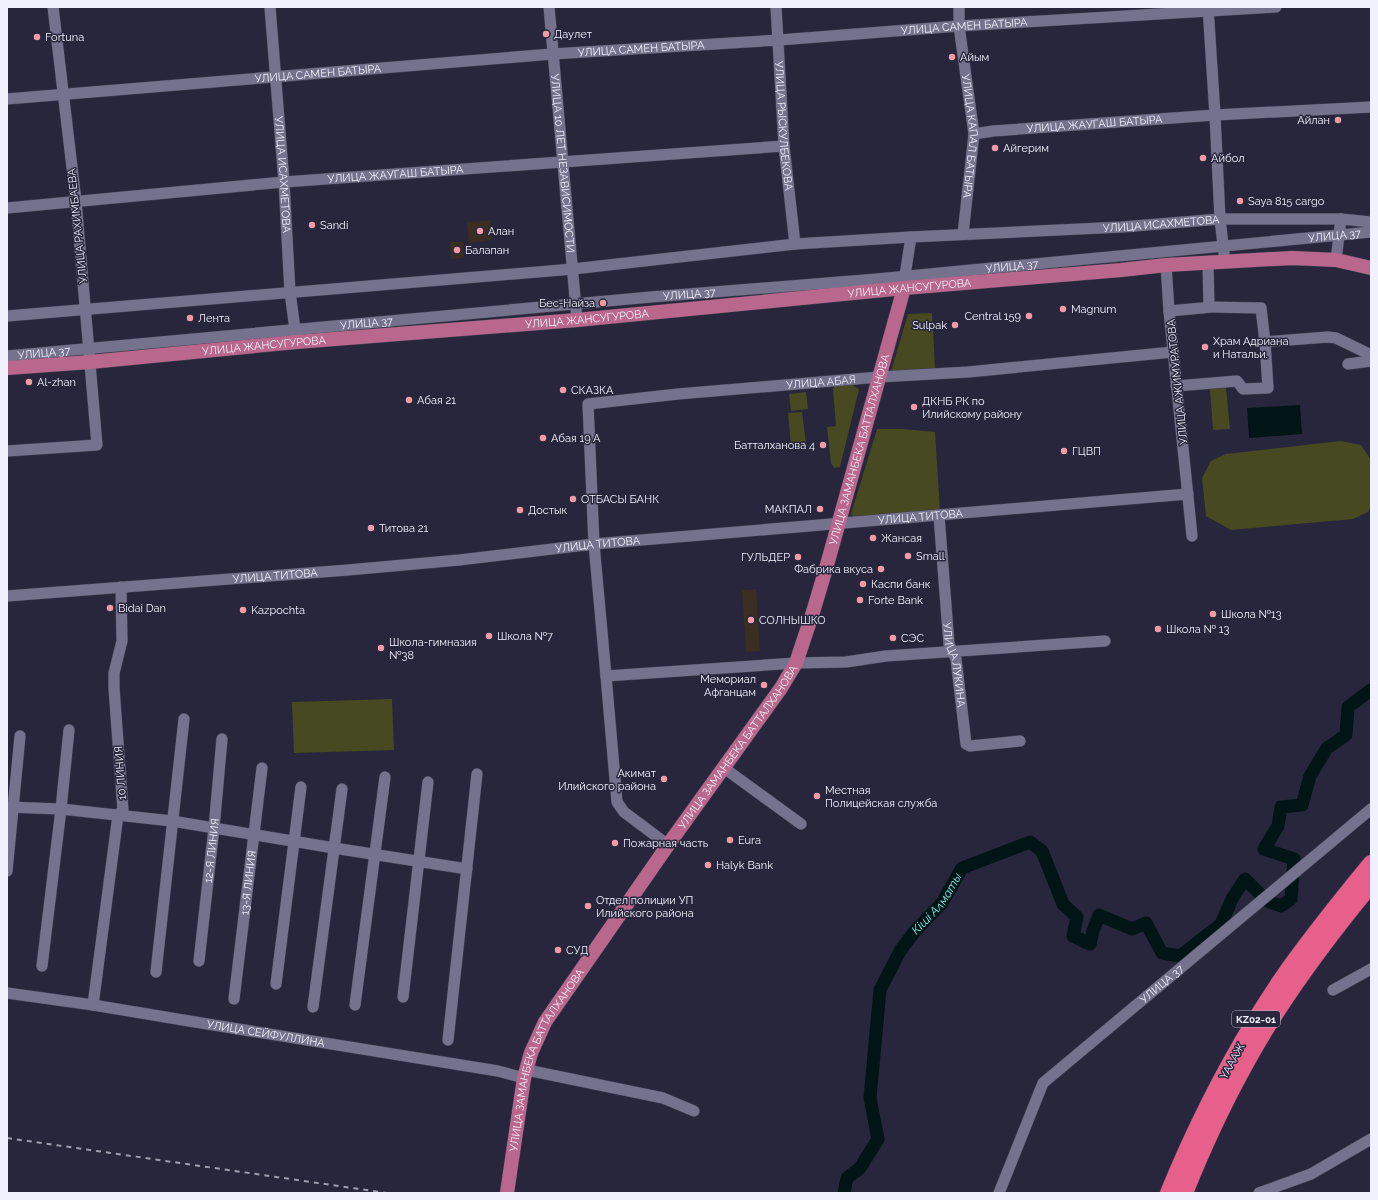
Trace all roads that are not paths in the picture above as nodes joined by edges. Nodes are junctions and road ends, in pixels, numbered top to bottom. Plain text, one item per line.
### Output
1 (53, 7) edge
2 (270, 7) edge
3 (549, 7) edge
4 (776, 7) edge
5 (959, 7) edge
6 (1276, 7) edge
7 (1208, 9) edge
8 (960, 26) junction
9 (779, 40) junction
10 (552, 54) junction
11 (276, 76) junction
12 (63, 94) junction
13 (7, 98) edge
14 (1371, 107) edge
15 (1216, 115) junction
16 (974, 134) junction
17 (784, 146) junction
18 (563, 161) junction
19 (284, 182) junction
20 (76, 201) junction
21 (7, 208) edge
22 (1220, 219) junction
23 (1341, 219) junction
24 (1371, 222) edge
25 (1371, 232) edge
26 (963, 234) junction
27 (911, 237) junction
28 (795, 244) junction
29 (1336, 260) junction
30 (1226, 262) junction
31 (1208, 263) junction
32 (1166, 265) junction
33 (1371, 268) edge
34 (573, 269) junction
35 (904, 288) junction
36 (290, 292) junction
37 (1210, 306) junction
38 (85, 308) junction
39 (1169, 311) junction
40 (7, 316) edge
41 (577, 320) junction
42 (296, 342) junction
43 (1265, 342) junction
44 (1173, 352) junction
45 (1371, 355) edge
46 (7, 356) edge
47 (1371, 361) edge
48 (90, 362) junction
49 (1348, 364) dead end
50 (7, 368) edge
51 (879, 377) junction
52 (1176, 386) junction
53 (7, 451) edge
54 (1188, 494) junction
55 (939, 516) junction
56 (839, 524) junction
57 (1192, 536) dead end
58 (594, 544) junction
59 (121, 587) junction
60 (7, 596) edge
61 (1105, 641) dead end
62 (952, 652) junction
63 (796, 663) junction
64 (606, 676) junction
65 (184, 719) dead end
66 (69, 730) dead end
67 (20, 736) dead end
68 (222, 739) dead end
69 (1020, 741) dead end
70 (262, 768) dead end
71 (724, 768) junction
72 (477, 774) dead end
73 (385, 777) dead end
74 (428, 782) dead end
75 (301, 787) dead end
76 (342, 788) dead end
77 (10, 807) edge
78 (61, 809) junction
79 (1371, 809) edge
80 (118, 815) junction
81 (172, 821) junction
82 (801, 824) dead end
83 (214, 828) junction
84 (254, 835) junction
85 (295, 841) junction
86 (668, 845) junction
87 (334, 848) junction
88 (375, 855) junction
89 (419, 862) junction
90 (1371, 862) edge
91 (467, 869) junction
92 (7, 871) edge
93 (1371, 885) edge
94 (199, 961) dead end
95 (42, 966) dead end
96 (1371, 969) edge
97 (156, 972) dead end
98 (276, 984) dead end
99 (1333, 990) dead end
100 (7, 993) edge
101 (234, 998) dead end
102 (403, 998) dead end
103 (93, 1005) junction
104 (355, 1006) dead end
105 (313, 1007) dead end
106 (448, 1040) dead end
107 (526, 1074) junction
108 (694, 1111) dead end
109 (1371, 1139) edge
110 (507, 1193) edge
111 (999, 1193) edge
112 (1168, 1193) edge
113 (1185, 1193) edge
114 (1259, 1193) edge

1 - 12 street, УЛИЦА РАХИМБАЕВА
2 - 11 street, УЛИЦА ИСАХМЕТОВА
3 - 10 street, УЛИЦА 10 ЛЕТ НЕЗАВИСИМОСТИ
4 - 9 street, УЛИЦА РЫСКУЛБЕКОВА
5 - 8 street, УЛИЦА КАПАЛ БАТЫРА
6 - 7 street, УЛИЦА САМЕН БАТЫРА
7 - 8 street, УЛИЦА САМЕН БАТЫРА
7 - 15 street, УЛИЦА ИСАХМЕТОВА
8 - 9 street, УЛИЦА САМЕН БАТЫРА
8 - 16 street, УЛИЦА КАПАЛ БАТЫРА
9 - 10 street, УЛИЦА САМЕН БАТЫРА
9 - 17 street, УЛИЦА РЫСКУЛБЕКОВА
10 - 11 street, УЛИЦА САМЕН БАТЫРА
10 - 18 street, УЛИЦА 10 ЛЕТ НЕЗАВИСИМОСТИ
11 - 12 street, УЛИЦА САМЕН БАТЫРА
11 - 19 street, УЛИЦА ИСАХМЕТОВА
12 - 13 street, УЛИЦА САМЕН БАТЫРА
12 - 20 street, УЛИЦА РАХИМБАЕВА
14 - 15 street
15 - 16 street, УЛИЦА ЖАУГАШ БАТЫРА
15 - 22 street, УЛИЦА ИСАХМЕТОВА
16 - 26 street, УЛИЦА КАПАЛ БАТЫРА
17 - 18 street, УЛИЦА ЖАУГАШ БАТЫРА
17 - 28 street, УЛИЦА РЫСКУЛБЕКОВА
18 - 19 street, УЛИЦА ЖАУГАШ БАТЫРА
18 - 34 street, УЛИЦА 10 ЛЕТ НЕЗАВИСИМОСТИ
19 - 20 street, УЛИЦА ЖАУГАШ БАТЫРА
19 - 36 street, УЛИЦА ИСАХМЕТОВА
20 - 21 street, УЛИЦА ЖАУГАШ БАТЫРА
20 - 38 street, УЛИЦА РАХИМБАЕВА
22 - 23 street
22 - 26 street, УЛИЦА ИСАХМЕТОВА
22 - 30 street
23 - 24 street
23 - 29 street
25 - 46 street, УЛИЦА 37
26 - 27 street
27 - 28 street
27 - 35 street
28 - 34 street
29 - 30 main road, УЛИЦА ЖАНСУГУРОВА
29 - 33 main road, УЛИЦА ЖАНСУГУРОВА
30 - 31 main road, УЛИЦА ЖАНСУГУРОВА
31 - 32 main road, УЛИЦА ЖАНСУГУРОВА
31 - 37 street
32 - 35 main road, УЛИЦА ЖАНСУГУРОВА
32 - 39 street
34 - 36 street
34 - 41 street, УЛИЦА 10 ЛЕТ НЕЗАВИСИМОСТИ
35 - 41 main road, УЛИЦА ЖАНСУГУРОВА
35 - 51 main road, УЛИЦА ЗАМАНБЕКА БАТТАЛХАНОВА
36 - 38 street
36 - 42 street, УЛИЦА ИСАХМЕТОВА
37 - 39 street, УЛИЦА АЖИМУРАТОВА
37 - 43 street, УЛИЦА АЖИМУРАТОВА
38 - 40 street
38 - 48 street, УЛИЦА РАХИМБАЕВА
39 - 44 street, УЛИЦА АЖИМУРАТОВА
41 - 42 main road, УЛИЦА ЖАНСУГУРОВА
42 - 48 main road, УЛИЦА ЖАНСУГУРОВА
43 - 45 street
43 - 52 street
44 - 51 street, УЛИЦА АБАЯ
44 - 52 street, УЛИЦА АЖИМУРАТОВА
47 - 49 street
48 - 50 main road, УЛИЦА ЖАНСУГУРОВА
48 - 53 street, УЛИЦА РАХИМБАЕВА
51 - 56 main road, УЛИЦА ЗАМАНБЕКА БАТТАЛХАНОВА
51 - 58 street, УЛИЦА АБАЯ
52 - 54 street, УЛИЦА АЖИМУРАТОВА
54 - 55 street, УЛИЦА ТИТОВА
54 - 57 street, УЛИЦА АЖИМУРАТОВА
55 - 56 street, УЛИЦА ТИТОВА
55 - 62 street, УЛИЦА ЛУКИНА
56 - 58 street, УЛИЦА ТИТОВА
56 - 63 main road, УЛИЦА ЗАМАНБЕКА БАТТАЛХАНОВА
58 - 59 street, УЛИЦА ТИТОВА
58 - 64 street
59 - 60 street, УЛИЦА ТИТОВА
59 - 80 street, 10 ЛИНИЯ
61 - 62 street
62 - 63 street
62 - 69 street, УЛИЦА ЛУКИНА
63 - 64 street
63 - 71 main road, УЛИЦА ЗАМАНБЕКА БАТТАЛХАНОВА
64 - 86 street
65 - 81 street
66 - 78 street
67 - 77 street
68 - 83 street, 12-Я ЛИНИЯ
70 - 84 street, 13-Я ЛИНИЯ
71 - 82 street
71 - 86 main road, УЛИЦА ЗАМАНБЕКА БАТТАЛХАНОВА
72 - 91 street
73 - 88 street
74 - 89 street
75 - 85 street
76 - 87 street
77 - 78 street
77 - 92 street
78 - 80 street
78 - 95 street
79 - 111 street, УЛИЦА 37
80 - 81 street
80 - 103 street, 10 ЛИНИЯ
81 - 83 street
81 - 97 street
83 - 84 street
83 - 94 street, 12-Я ЛИНИЯ
84 - 85 street
84 - 101 street, 13-Я ЛИНИЯ
85 - 87 street
85 - 98 street
86 - 107 main road, УЛИЦА ЗАМАНБЕКА БАТТАЛХАНОВА
87 - 88 street
87 - 105 street
88 - 89 street
88 - 104 street
89 - 91 street
89 - 102 street
90 - 112 highway, ҮАААЖ / KZ02-01
91 - 106 street
93 - 113 highway, ҮАААЖ / KZ02-01
96 - 99 street
100 - 103 street, УЛИЦА СЕЙФУЛЛИНА
103 - 107 street, УЛИЦА СЕЙФУЛЛИНА
107 - 108 street, УЛИЦА СЕЙФУЛЛИНА
107 - 110 main road, УЛИЦА ЗАМАНБЕКА БАТТАЛХАНОВА
109 - 114 street

